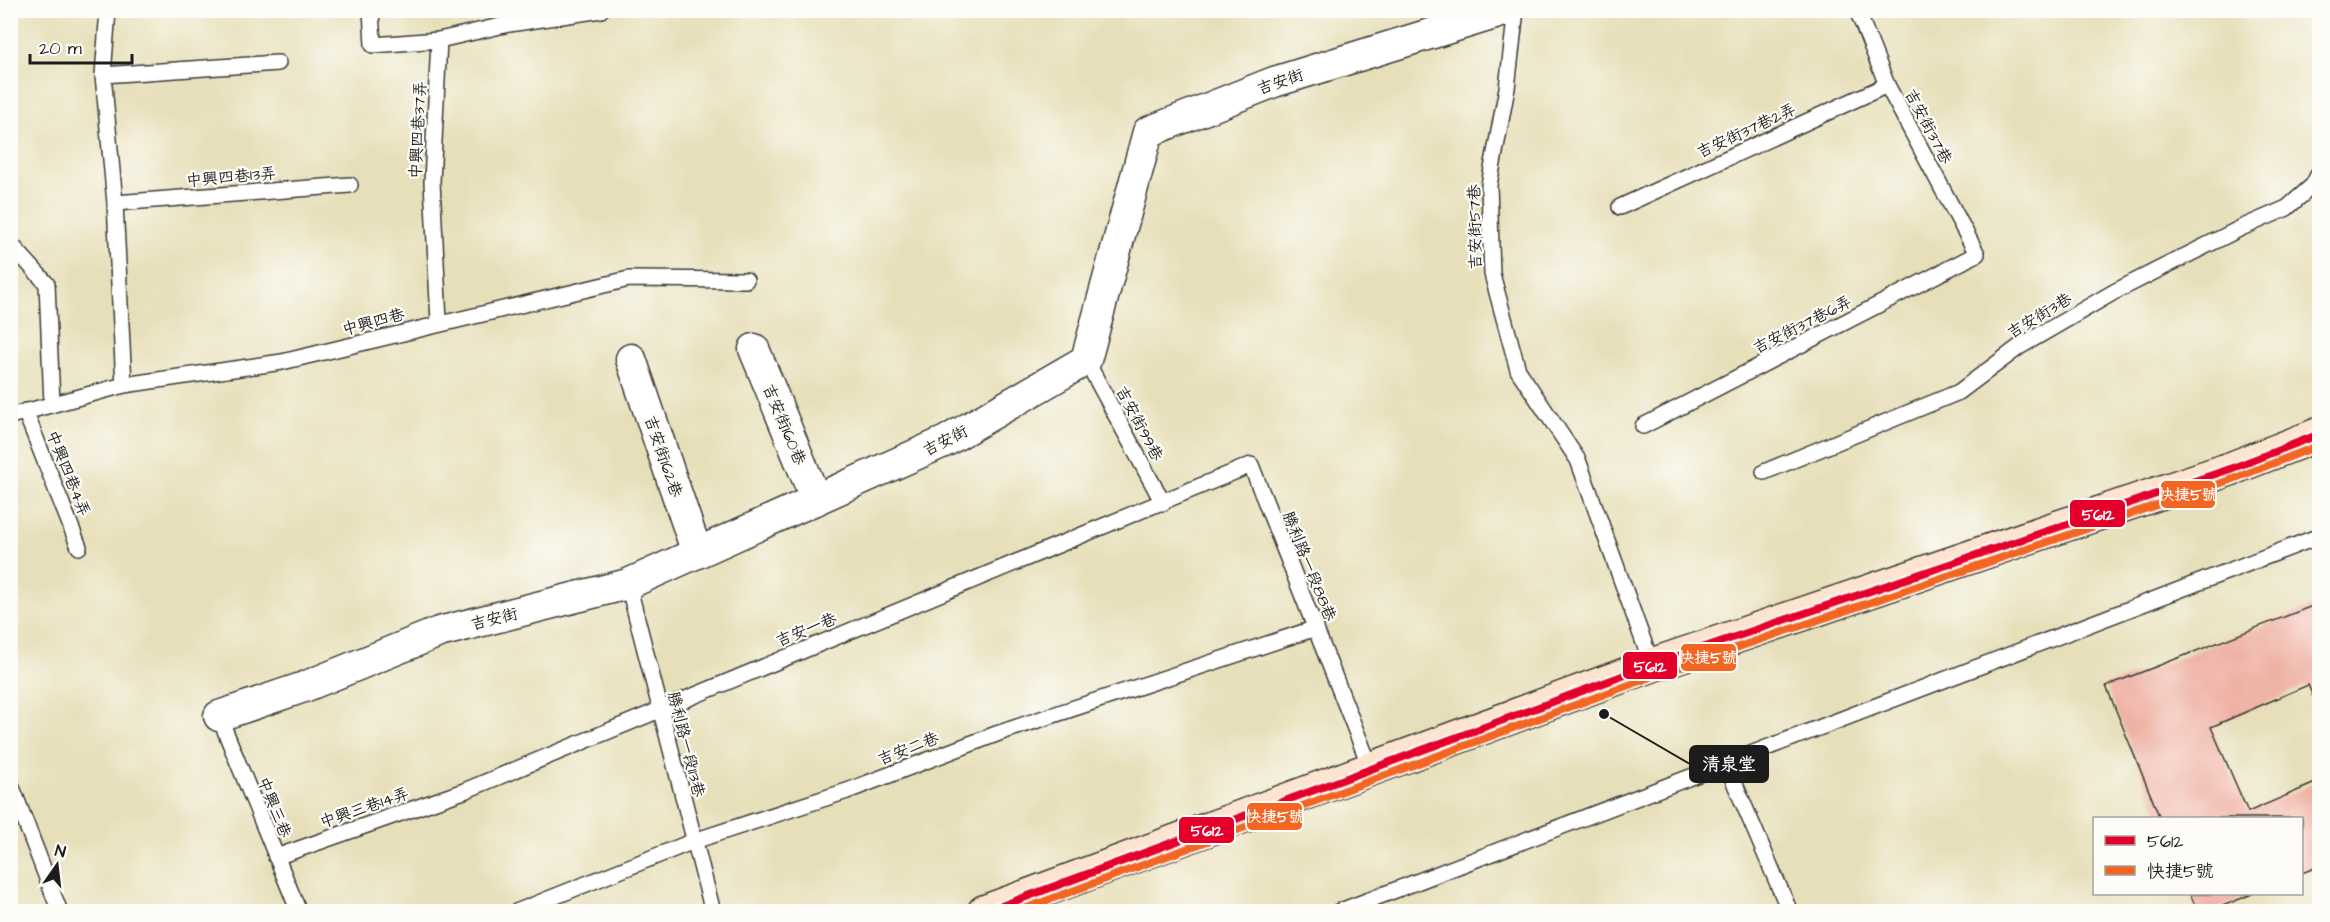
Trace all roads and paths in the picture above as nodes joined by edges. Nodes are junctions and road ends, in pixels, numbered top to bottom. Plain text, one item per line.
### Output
1 (108, 10) edge
2 (371, 10) edge
3 (601, 10) edge
4 (1508, 10) edge
5 (1516, 10) edge
6 (1857, 10) edge
7 (507, 17) edge
8 (439, 40) junction
9 (278, 63) dead end
10 (103, 75) junction
11 (1887, 85) junction
12 (2319, 171) edge
13 (350, 185) dead end
14 (115, 203) junction
15 (1620, 207) dead end
16 (10, 243) edge
17 (1977, 254) joint
18 (746, 280) dead end
19 (439, 322) junction
20 (754, 349) dead end
21 (631, 359) dead end
22 (1086, 360) junction
23 (124, 386) junction
24 (52, 404) junction
25 (18, 414) edge
26 (1643, 426) dead end
27 (2319, 434) edge
28 (1764, 472) dead end
29 (816, 500) junction
30 (1163, 503) junction
31 (2319, 536) edge
32 (79, 547) dead end
33 (697, 553) junction
34 (628, 584) junction
35 (1316, 628) junction
36 (1652, 665) junction
37 (660, 709) junction
38 (219, 716) joint
39 (1725, 761) junction
40 (1371, 769) junction
41 (10, 782) edge
42 (464, 791) joint
43 (694, 841) junction
44 (276, 857) junction
45 (60, 912) edge
46 (299, 912) edge
47 (516, 912) edge
48 (713, 912) edge
49 (984, 912) edge
50 (1338, 912) edge
51 (1790, 912) edge

1 - 10 lane
2 - 8 lane
3 - 7 lane
4 - 22 street, 吉安街
5 - 36 lane, 吉安街57巷
6 - 11 lane, 吉安街37巷
7 - 8 lane
8 - 19 lane, 中興四巷37弄
9 - 10 lane
10 - 14 lane
11 - 15 lane, 吉安街37巷2弄
11 - 17 lane, 吉安街37巷
12 - 28 lane, 吉安街3巷
13 - 14 lane, 中興四巷13弄
14 - 23 lane
16 - 24 lane
17 - 26 lane, 吉安街37巷6弄
18 - 19 lane, 中興四巷
19 - 23 lane, 中興四巷
20 - 29 street, 吉安街160巷
21 - 33 street, 吉安街162巷
22 - 29 street, 吉安街
22 - 30 lane, 吉安街99巷
23 - 24 lane, 中興四巷
24 - 25 lane, 中興四巷
25 - 32 lane, 中興四巷4弄
27 - 36 main road
29 - 33 street, 吉安街
30 - 35 lane, 勝利路一段88巷
30 - 37 lane, 吉安一巷
31 - 39 lane
33 - 34 street, 吉安街
34 - 37 lane, 勝利路一段113巷
34 - 38 street, 吉安街
35 - 40 lane, 勝利路一段88巷
35 - 43 lane, 吉安二巷
36 - 40 main road
37 - 42 lane, 吉安一巷
37 - 43 lane, 勝利路一段113巷
38 - 44 lane, 中興三巷
39 - 50 lane
39 - 51 lane
40 - 49 main road
41 - 45 lane
42 - 44 lane, 中興三巷14弄
43 - 47 lane, 吉安二巷
43 - 48 lane, 勝利路一段113巷
44 - 46 lane, 中興三巷

